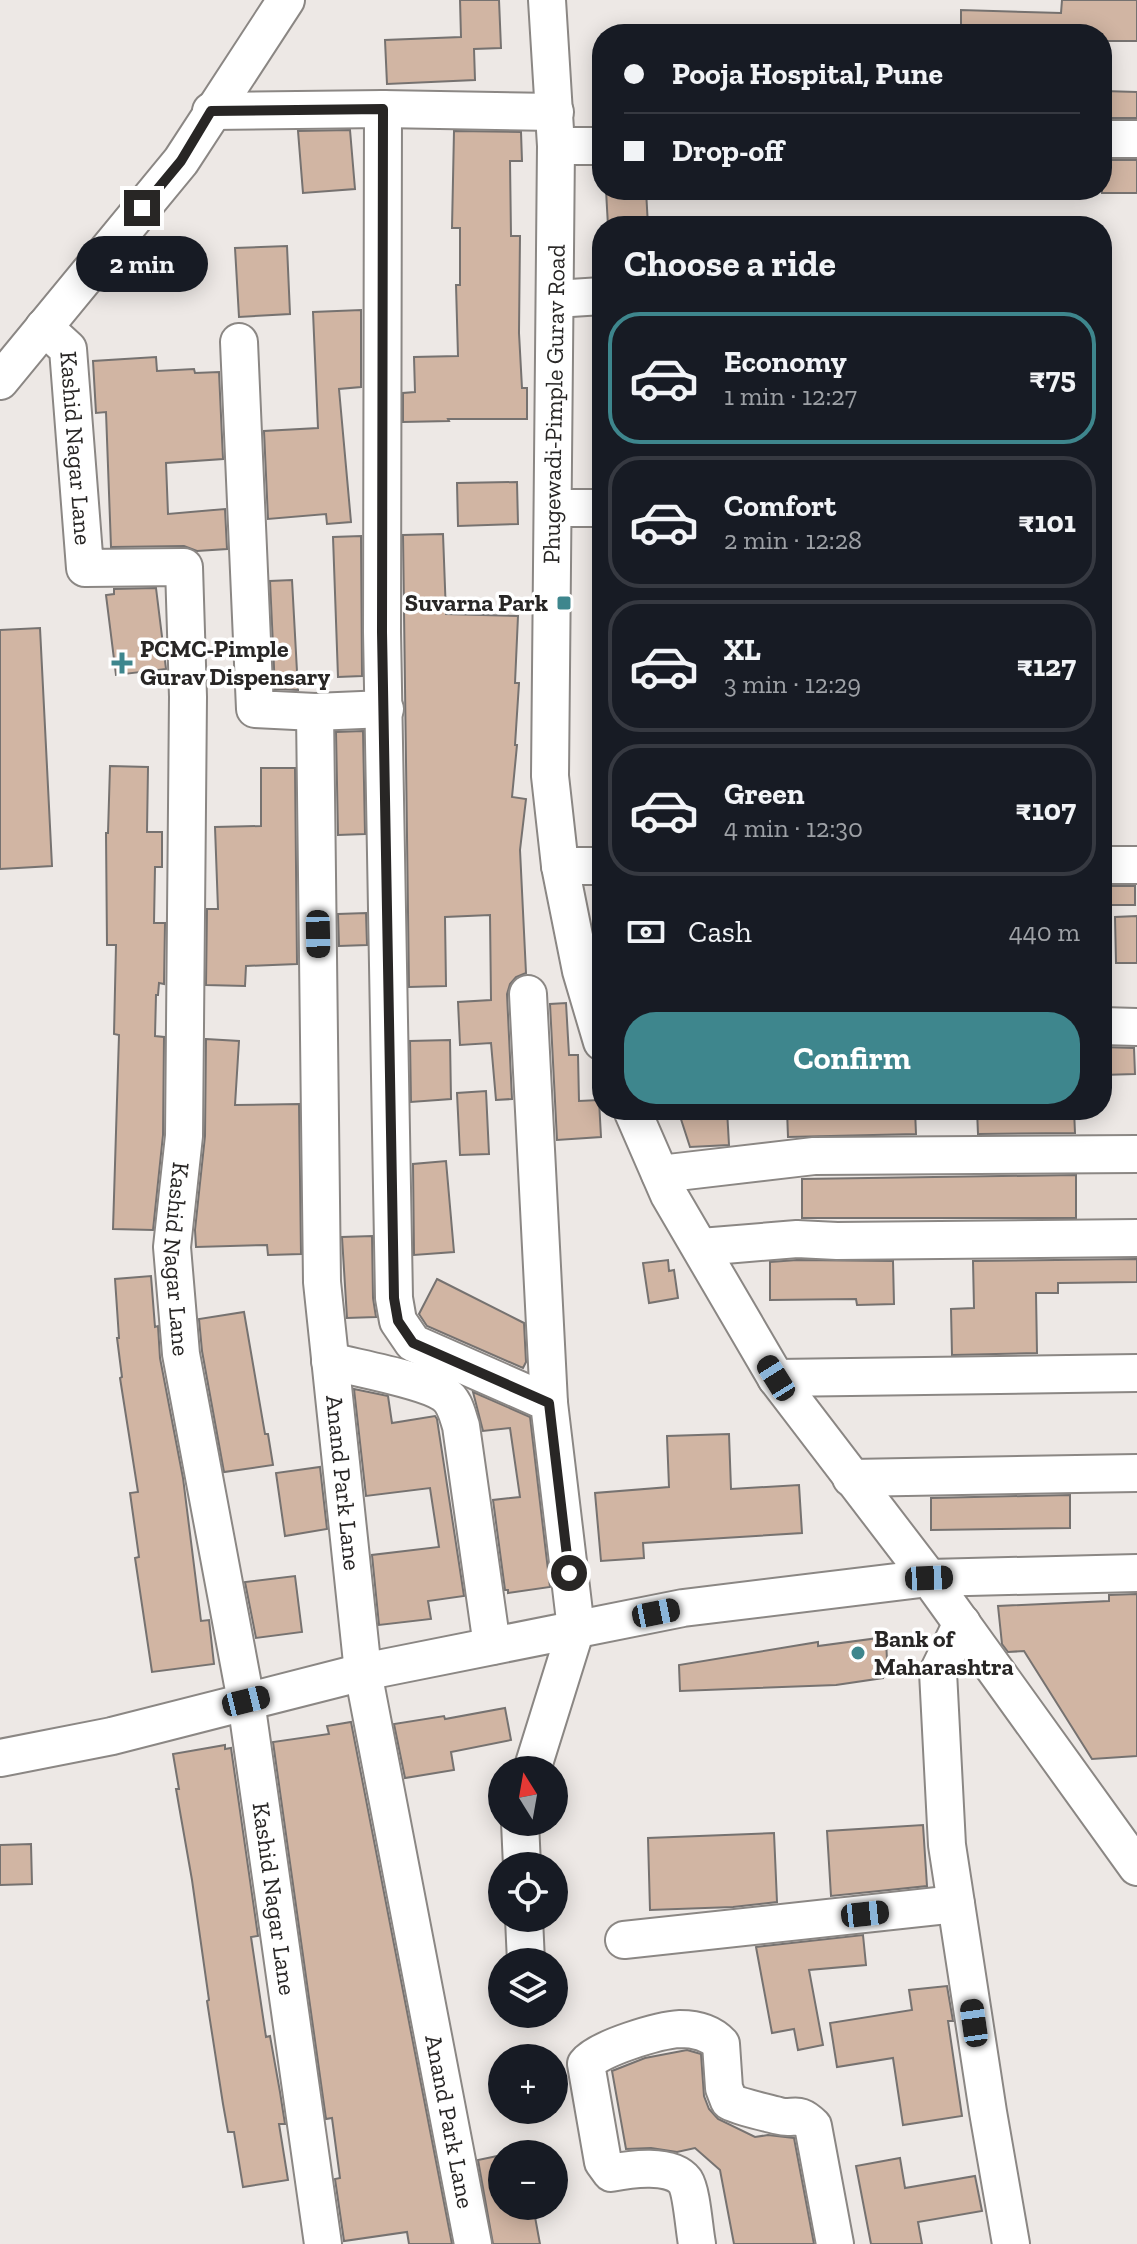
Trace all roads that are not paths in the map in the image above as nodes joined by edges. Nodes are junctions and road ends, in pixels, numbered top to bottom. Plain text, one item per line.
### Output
1 (286, 0) edge
2 (547, 0) edge
3 (383, 109) junction
4 (211, 111) junction
5 (556, 129) junction
6 (1112, 139) edge
7 (1137, 139) edge
8 (592, 142) edge
9 (592, 297) edge
10 (555, 299) junction
11 (44, 327) junction
12 (239, 342) dead end
13 (0, 381) edge
14 (553, 508) junction
15 (592, 508) edge
16 (385, 709) junction
17 (315, 712) junction
18 (1112, 865) edge
19 (1137, 865) edge
20 (560, 866) junction
21 (592, 866) edge
22 (528, 994) dead end
23 (592, 1007) edge
24 (1112, 1026) edge
25 (1137, 1027) edge
26 (636, 1120) edge
27 (1137, 1154) edge
28 (660, 1174) junction
29 (1137, 1238) edge
30 (701, 1247) junction
31 (330, 1361) junction
32 (1137, 1373) edge
33 (776, 1378) junction
34 (549, 1403) junction
35 (1137, 1473) edge
36 (851, 1478) junction
37 (1137, 1573) edge
38 (929, 1578) junction
39 (962, 1623) junction
40 (576, 1629) junction
41 (492, 1646) junction
42 (363, 1672) junction
43 (246, 1701) junction
44 (536, 1756) edge
45 (0, 1758) edge
46 (1137, 1867) edge
47 (956, 1904) junction
48 (624, 1940) dead end
49 (323, 2244) edge
50 (473, 2244) edge
51 (697, 2244) edge
52 (835, 2244) edge
53 (1011, 2244) edge

1 - 4 street
2 - 5 street, Phugewadi-Pimple Gurav Road
3 - 4 street
3 - 5 street
3 - 16 street
4 - 11 street
5 - 8 street
5 - 10 street, Phugewadi-Pimple Gurav Road
6 - 7 street
9 - 10 street
10 - 14 street, Phugewadi-Pimple Gurav Road
11 - 13 street
11 - 43 street, Kashid Nagar Lane
12 - 17 street
14 - 15 street
14 - 20 street, Phugewadi-Pimple Gurav Road
16 - 17 street
16 - 34 street
17 - 31 street, Anand Park Lane
18 - 19 street
20 - 21 street
20 - 23 street, Phugewadi-Pimple Gurav Road
22 - 34 street
24 - 25 street
26 - 28 street
27 - 28 street
28 - 30 street
29 - 30 street
30 - 33 street
31 - 41 street
31 - 42 street, Anand Park Lane
32 - 33 street
33 - 36 street
34 - 40 street
35 - 36 street
36 - 38 street
37 - 38 street
38 - 39 street
38 - 40 street
39 - 46 street
39 - 47 street
40 - 41 street
40 - 44 street
41 - 42 street
42 - 43 street
42 - 50 street, Anand Park Lane
43 - 45 street
43 - 49 street, Kashid Nagar Lane
47 - 48 street
47 - 53 street
51 - 52 street

